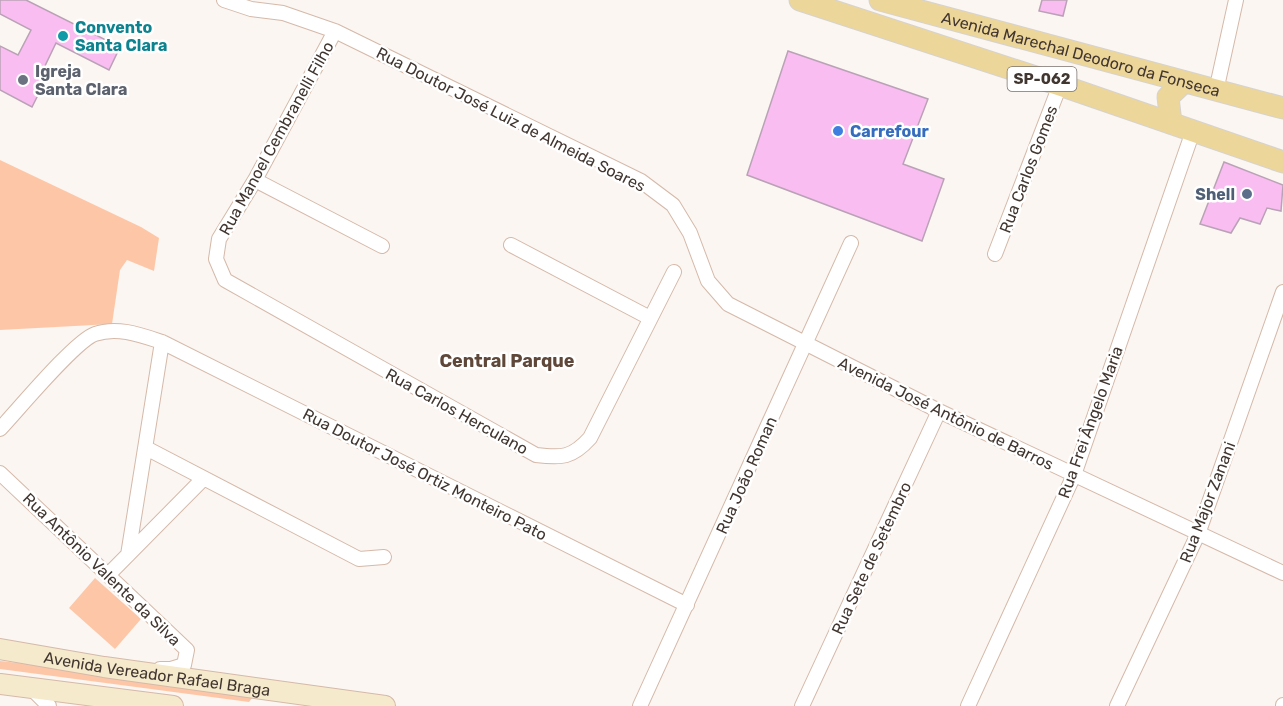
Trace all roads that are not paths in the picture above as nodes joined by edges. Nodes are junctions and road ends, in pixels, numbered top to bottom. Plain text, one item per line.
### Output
1 (224, 0) edge
2 (800, 0) edge
3 (880, 0) edge
4 (1236, 0) edge
5 (253, 4) edge
6 (973, 25) junction
7 (335, 31) junction
8 (947, 48) junction
9 (1184, 82) junction
10 (1060, 85) junction
11 (1216, 91) junction
12 (1283, 108) edge
13 (1171, 123) junction
14 (1193, 131) junction
15 (1283, 162) edge
16 (255, 180) junction
17 (851, 243) dead end
18 (512, 245) dead end
19 (382, 246) dead end
20 (995, 254) dead end
21 (674, 272) dead end
22 (225, 280) joint
23 (1283, 292) edge
24 (650, 318) junction
25 (162, 342) junction
26 (806, 342) junction
27 (939, 411) junction
28 (0, 429) edge
29 (146, 448) junction
30 (0, 473) edge
31 (1074, 475) junction
32 (203, 479) junction
33 (1198, 534) junction
34 (128, 555) junction
35 (384, 557) dead end
36 (1283, 573) edge
37 (109, 574) junction
38 (687, 605) junction
39 (0, 649) edge
40 (104, 667) junction
41 (0, 684) edge
42 (30, 688) junction
43 (136, 704) edge
44 (49, 706) edge
45 (173, 706) edge
46 (380, 706) edge
47 (640, 706) edge
48 (802, 706) edge
49 (968, 706) edge
50 (1117, 706) edge

1 - 5 street, Rua Doutor José Luiz de Almeida Soares
2 - 8 main road, Avenida Marechal Deodoro da Fonseca / SP-062
3 - 6 main road, Avenida Marechal Deodoro da Fonseca / SP-062
4 - 11 street
5 - 7 street, Rua Doutor José Luiz de Almeida Soares
6 - 8 main road
6 - 9 main road, Avenida Marechal Deodoro da Fonseca / SP-062
7 - 16 street, Rua Manoel Cembranelli Filho
7 - 26 street, Rua Doutor José Luiz de Almeida Soares
8 - 10 main road, Avenida Marechal Deodoro da Fonseca / SP-062
9 - 11 main road, Avenida Marechal Deodoro da Fonseca / SP-062
9 - 13 main road
10 - 13 main road, Avenida Marechal Deodoro da Fonseca / SP-062
10 - 20 street, Rua Carlos Gomes
11 - 12 main road, Avenida Marechal Deodoro da Fonseca / SP-062
13 - 14 main road, Avenida Marechal Deodoro da Fonseca / SP-062
14 - 15 main road, Avenida Marechal Deodoro da Fonseca / SP-062
14 - 31 street, Rua Frei Ângelo Maria
16 - 19 street
16 - 22 street, Rua Manoel Cembranelli Filho
17 - 26 street, Rua João Roman
18 - 24 street
21 - 24 street, Rua Carlos Herculano
22 - 24 street, Rua Carlos Herculano
23 - 33 street, Rua Major Zanani
25 - 28 street, Rua Doutor José Ortiz Monteiro Pato
25 - 29 street
25 - 38 street, Rua Doutor José Ortiz Monteiro Pato
26 - 27 street, Avenida José Antônio de Barros
26 - 38 street, Rua João Roman
27 - 31 street, Avenida José Antônio de Barros
27 - 48 street, Rua Sete de Setembro
29 - 32 street
29 - 34 street
30 - 37 street, Rua Antônio Valente da Silva
31 - 33 street, Avenida José Antônio de Barros
31 - 49 street, Rua Frei Ângelo Maria
32 - 34 street
32 - 35 street
33 - 36 street, Avenida José Antônio de Barros
33 - 50 street, Rua Major Zanani
34 - 37 street
37 - 40 street, Rua Antônio Valente da Silva
38 - 47 street, Rua João Roman
39 - 40 main road, Avenida Vereador Rafael Braga
40 - 46 main road, Avenida Vereador Rafael Braga
41 - 42 main road, Avenida Vereador Rafael Braga
42 - 43 main road, Avenida Vereador Rafael Braga
42 - 44 street
43 - 45 main road, Avenida Vereador Rafael Braga

